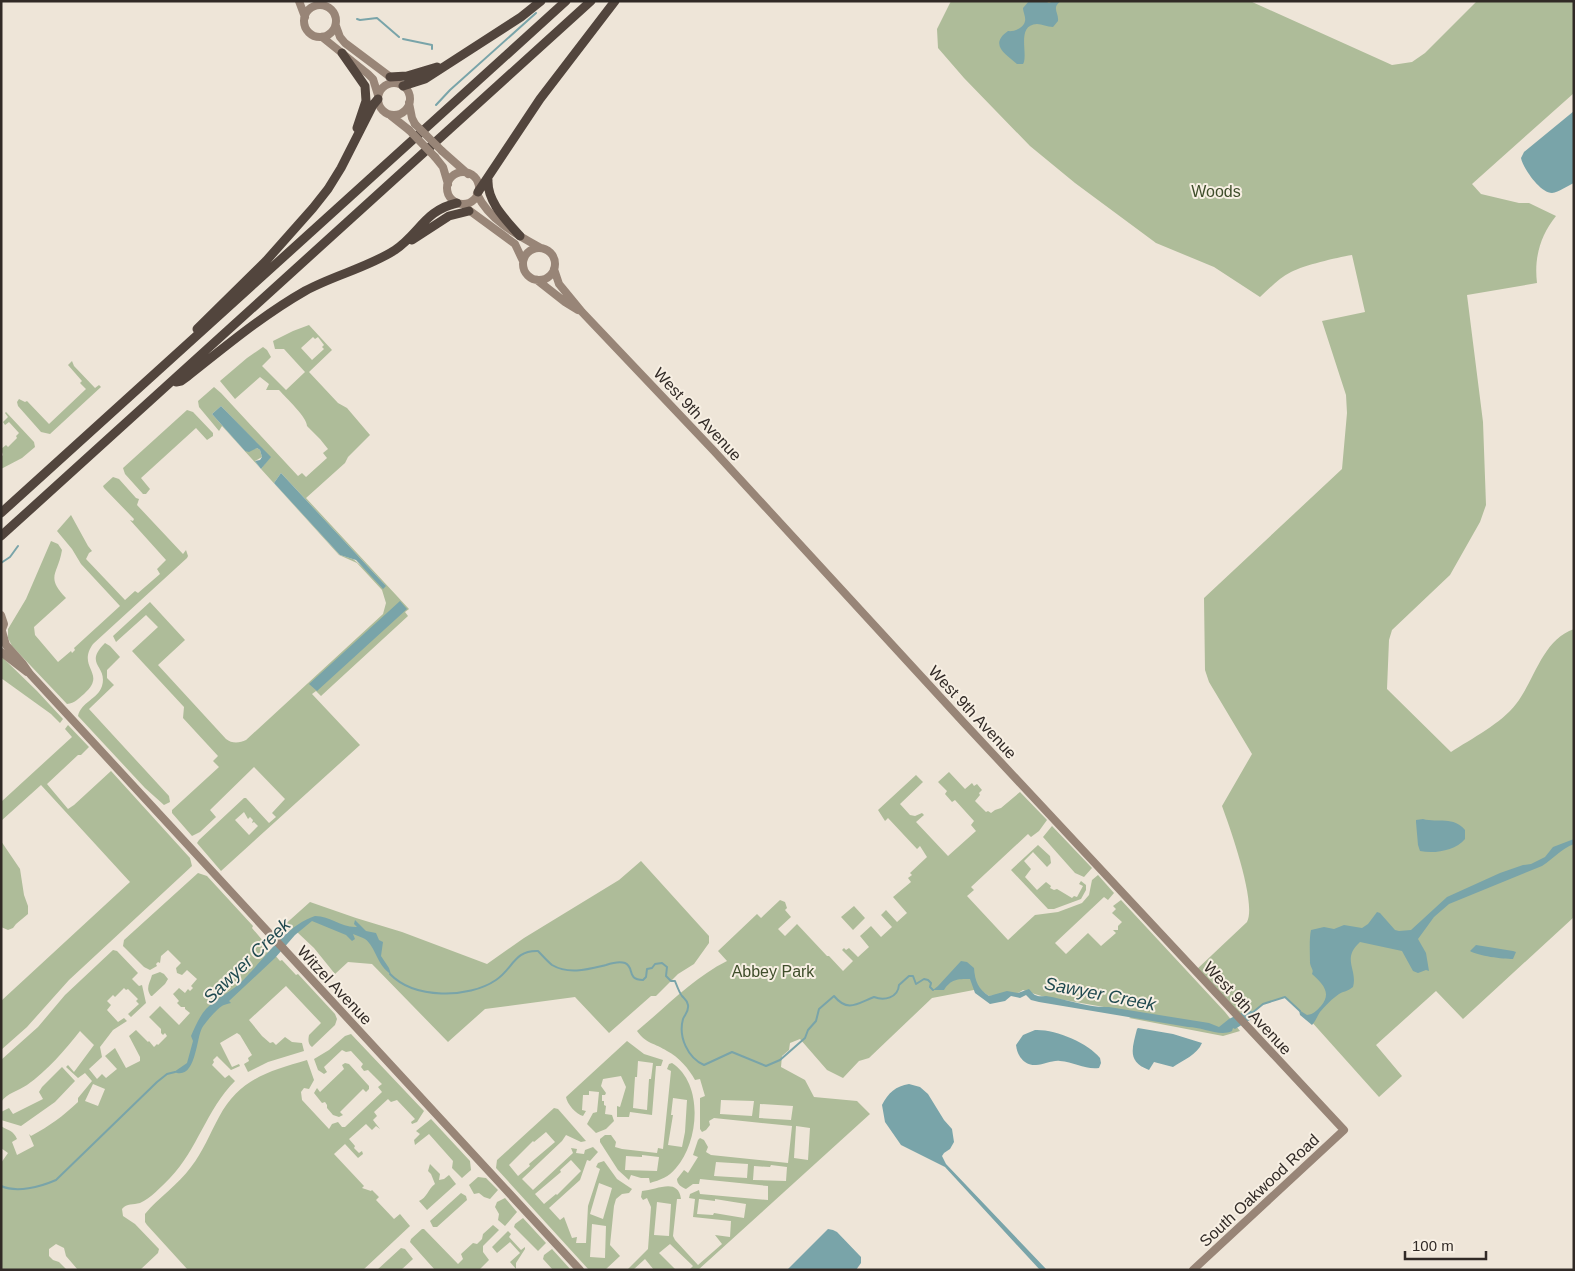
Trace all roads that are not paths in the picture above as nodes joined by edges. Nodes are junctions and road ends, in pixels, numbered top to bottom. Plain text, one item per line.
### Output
1 (299, 1) edge
2 (542, 1) edge
3 (566, 1) edge
4 (591, 1) edge
5 (615, 1) edge
6 (321, 3) edge
7 (305, 17) junction
8 (336, 26) junction
9 (322, 37) junction
10 (342, 53) junction
11 (449, 62) junction
12 (390, 77) junction
13 (401, 85) junction
14 (378, 97) junction
15 (409, 103) junction
16 (388, 114) junction
17 (348, 155) junction
18 (468, 174) junction
19 (488, 180) junction
20 (448, 184) junction
21 (478, 193) junction
22 (459, 203) junction
23 (469, 211) junction
24 (520, 236) junction
25 (541, 248) junction
26 (397, 249) junction
27 (523, 260) junction
28 (554, 269) junction
29 (537, 280) junction
30 (582, 312) junction
31 (182, 349) junction
32 (171, 383) junction
33 (1, 513) edge
34 (1, 536) edge
35 (1, 615) edge
36 (2, 631) edge
37 (1, 652) edge
38 (30, 674) junction
39 (1344, 1130) joint
40 (580, 1270) edge
41 (1193, 1270) edge

1 - 7 main road
2 - 11 highway
3 - 31 highway
4 - 32 highway
5 - 19 highway
6 - 7 main road
6 - 8 main road
7 - 9 main road
8 - 9 main road
8 - 12 main road
9 - 10 main road
10 - 14 main road
10 - 17 highway
11 - 12 highway
11 - 13 highway
12 - 13 main road
13 - 14 main road
13 - 15 main road
14 - 16 main road
14 - 17 highway
15 - 16 main road
15 - 18 main road, bridge
16 - 20 main road, bridge
17 - 31 highway
18 - 20 main road
18 - 21 main road
19 - 21 highway
19 - 24 highway
20 - 22 main road
21 - 22 main road
21 - 24 main road
22 - 23 main road
22 - 26 highway
23 - 26 highway
23 - 27 main road
24 - 25 main road
25 - 27 main road
25 - 28 main road
26 - 32 highway
27 - 29 main road
28 - 29 main road
28 - 30 main road, West 9th Avenue
29 - 30 main road, West 9th Avenue
30 - 39 main road, West 9th Avenue
31 - 33 highway
32 - 34 highway
35 - 36 main road
36 - 38 main road, Witzel Avenue
37 - 38 main road, Witzel Avenue
38 - 40 main road, Witzel Avenue
39 - 41 main road, South Oakwood Road

